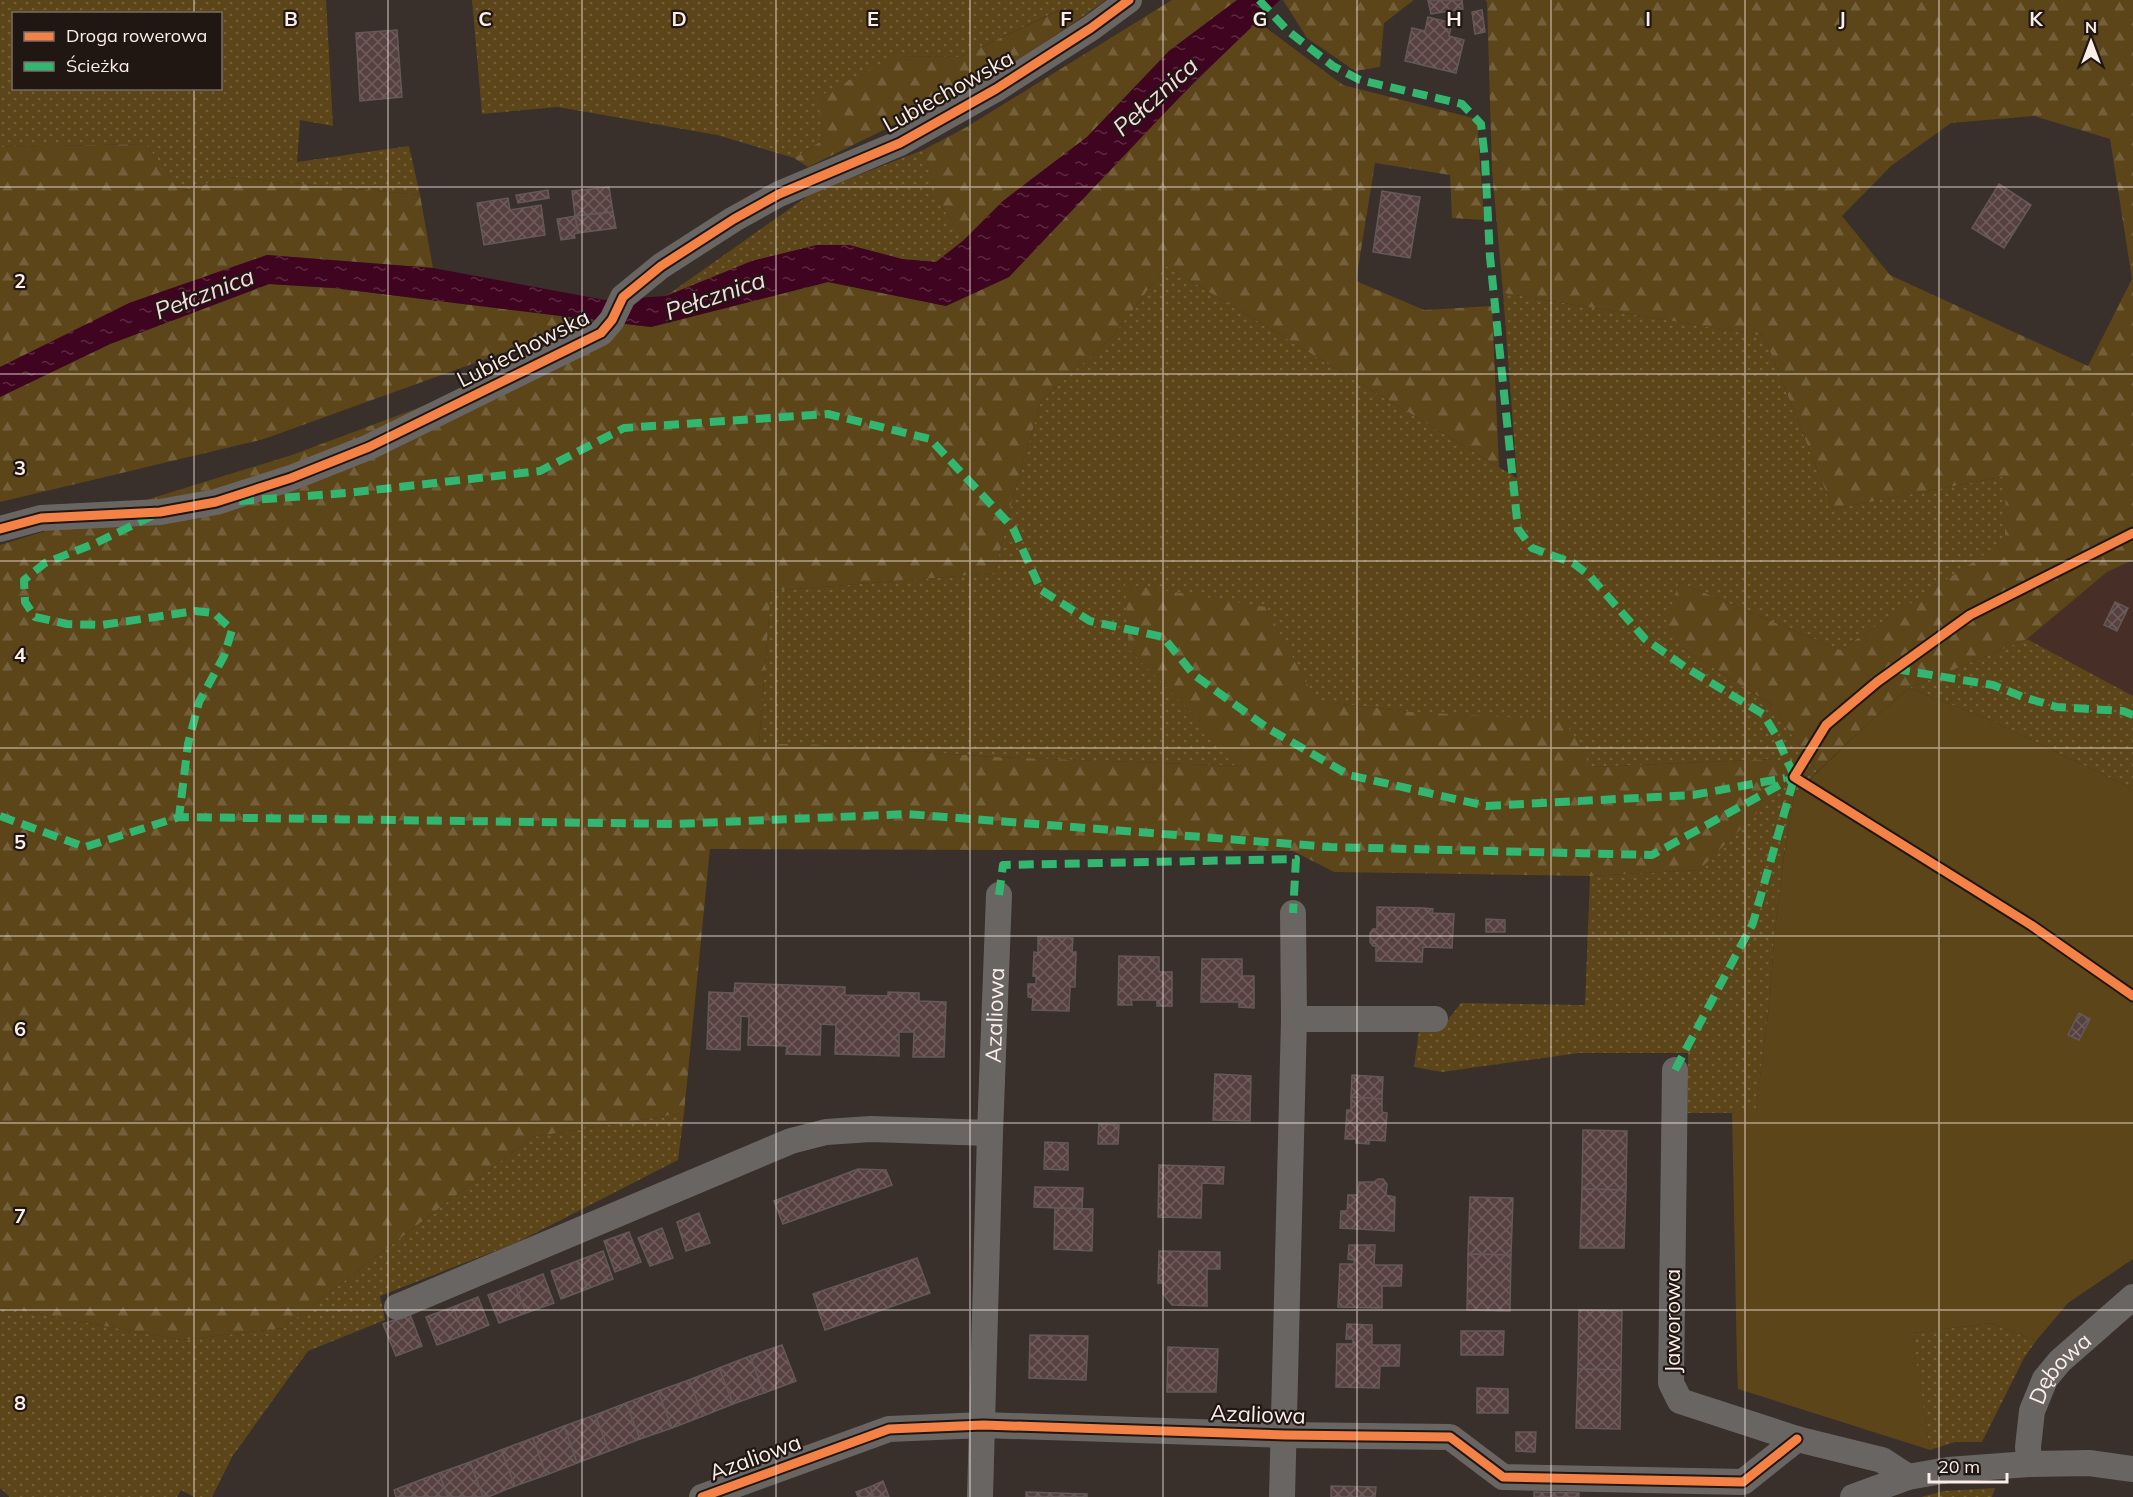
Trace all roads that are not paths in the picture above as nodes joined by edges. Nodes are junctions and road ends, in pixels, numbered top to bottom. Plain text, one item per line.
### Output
1 (1129, 0) edge
2 (0, 529) edge
3 (999, 895) dead end
4 (1293, 913) dead end
5 (1294, 1019) junction
6 (1435, 1019) dead end
7 (1675, 1070) dead end
8 (990, 1133) junction
9 (2133, 1297) edge
10 (397, 1307) dead end
11 (983, 1425) junction
12 (1285, 1435) junction
13 (1797, 1439) junction
14 (2029, 1464) junction
15 (2133, 1469) edge
16 (1908, 1477) junction
17 (702, 1497) edge
18 (980, 1497) edge
19 (1282, 1497) edge
20 (1853, 1497) edge

1 - 2 street, Lubiechowska
3 - 8 street, Azaliowa
4 - 5 street
5 - 6 street
5 - 12 street
7 - 13 street, Jaworowa
8 - 10 street
8 - 11 street, Azaliowa
9 - 14 street, Dębowa
11 - 12 street, Azaliowa
11 - 17 street, Azaliowa
11 - 18 street, Azaliowa
12 - 13 street, Azaliowa
12 - 19 street
13 - 16 street, Jaworowa
14 - 15 street
14 - 16 street
16 - 20 street

